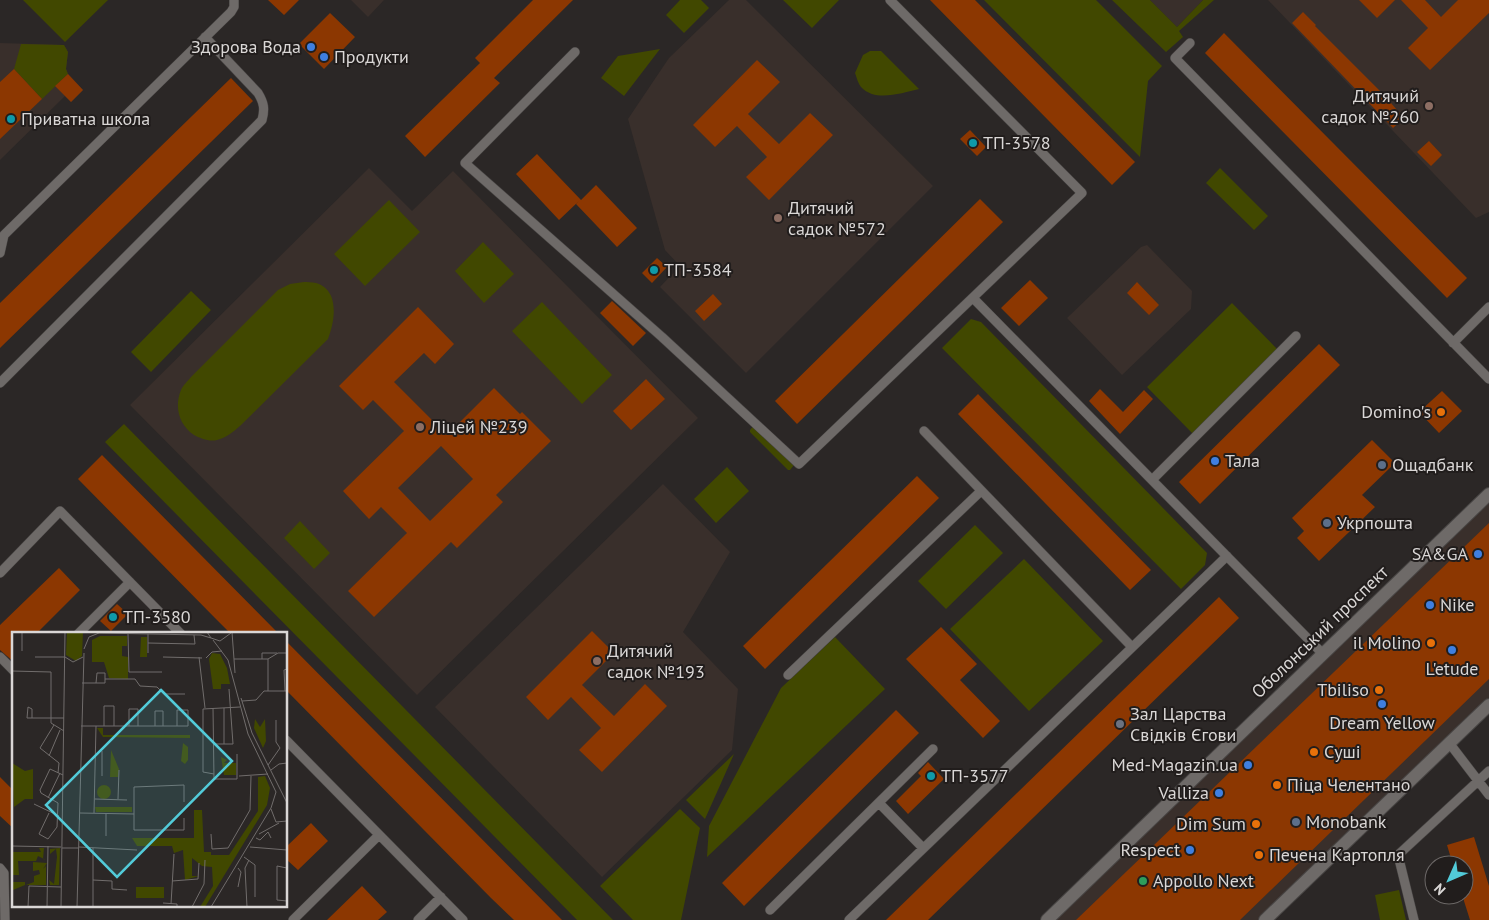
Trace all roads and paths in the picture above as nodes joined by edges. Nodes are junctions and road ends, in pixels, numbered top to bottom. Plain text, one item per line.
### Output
1 (234, 0) edge
2 (890, 0) edge
3 (204, 37) junction
4 (1190, 43) dead end
5 (575, 52) dead end
6 (2, 232) edge
7 (0, 253) edge
8 (973, 298) junction
9 (1489, 307) edge
10 (1296, 336) dead end
11 (1453, 343) junction
12 (1489, 379) edge
13 (0, 383) edge
14 (924, 431) dead end
15 (1152, 480) junction
16 (981, 491) junction
17 (1489, 494) edge
18 (1227, 556) junction
19 (0, 573) edge
20 (130, 582) junction
21 (80, 632) edge
22 (179, 632) edge
23 (1132, 648) junction
24 (1323, 654) junction
25 (0, 657) edge
26 (12, 669) edge
27 (788, 675) dead end
28 (1489, 705) edge
29 (288, 742) edge
30 (1450, 744) junction
31 (933, 749) dead end
32 (1489, 771) edge
33 (1478, 781) junction
34 (1489, 795) edge
35 (879, 803) junction
36 (379, 835) junction
37 (924, 848) junction
38 (0, 868) edge
39 (441, 897) junction
40 (770, 910) dead end
41 (5, 920) edge
42 (293, 920) edge
43 (418, 920) edge
44 (463, 920) edge
45 (849, 920) edge
46 (1046, 920) edge
47 (1265, 920) edge
48 (1414, 920) edge

1 - 3 lane
2 - 8 lane
3 - 6 lane
3 - 13 lane
4 - 11 lane
5 - 8 lane
6 - 7 lane
8 - 15 lane
9 - 11 lane
10 - 15 lane
11 - 12 lane
14 - 16 lane
15 - 18 lane
16 - 23 lane
16 - 27 lane
17 - 24 main road, Оболонський проспект
18 - 23 lane
18 - 24 lane
19 - 20 lane
20 - 21 lane
20 - 22 lane
23 - 37 lane
24 - 46 main road, Оболонський проспект
25 - 26 lane
28 - 30 main road
29 - 36 lane
30 - 33 lane
30 - 47 main road
31 - 35 lane
32 - 33 lane
33 - 34 lane
33 - 48 lane
35 - 37 lane
35 - 40 lane
36 - 39 lane
36 - 42 lane
37 - 45 lane
38 - 41 lane
39 - 43 lane
39 - 44 lane

